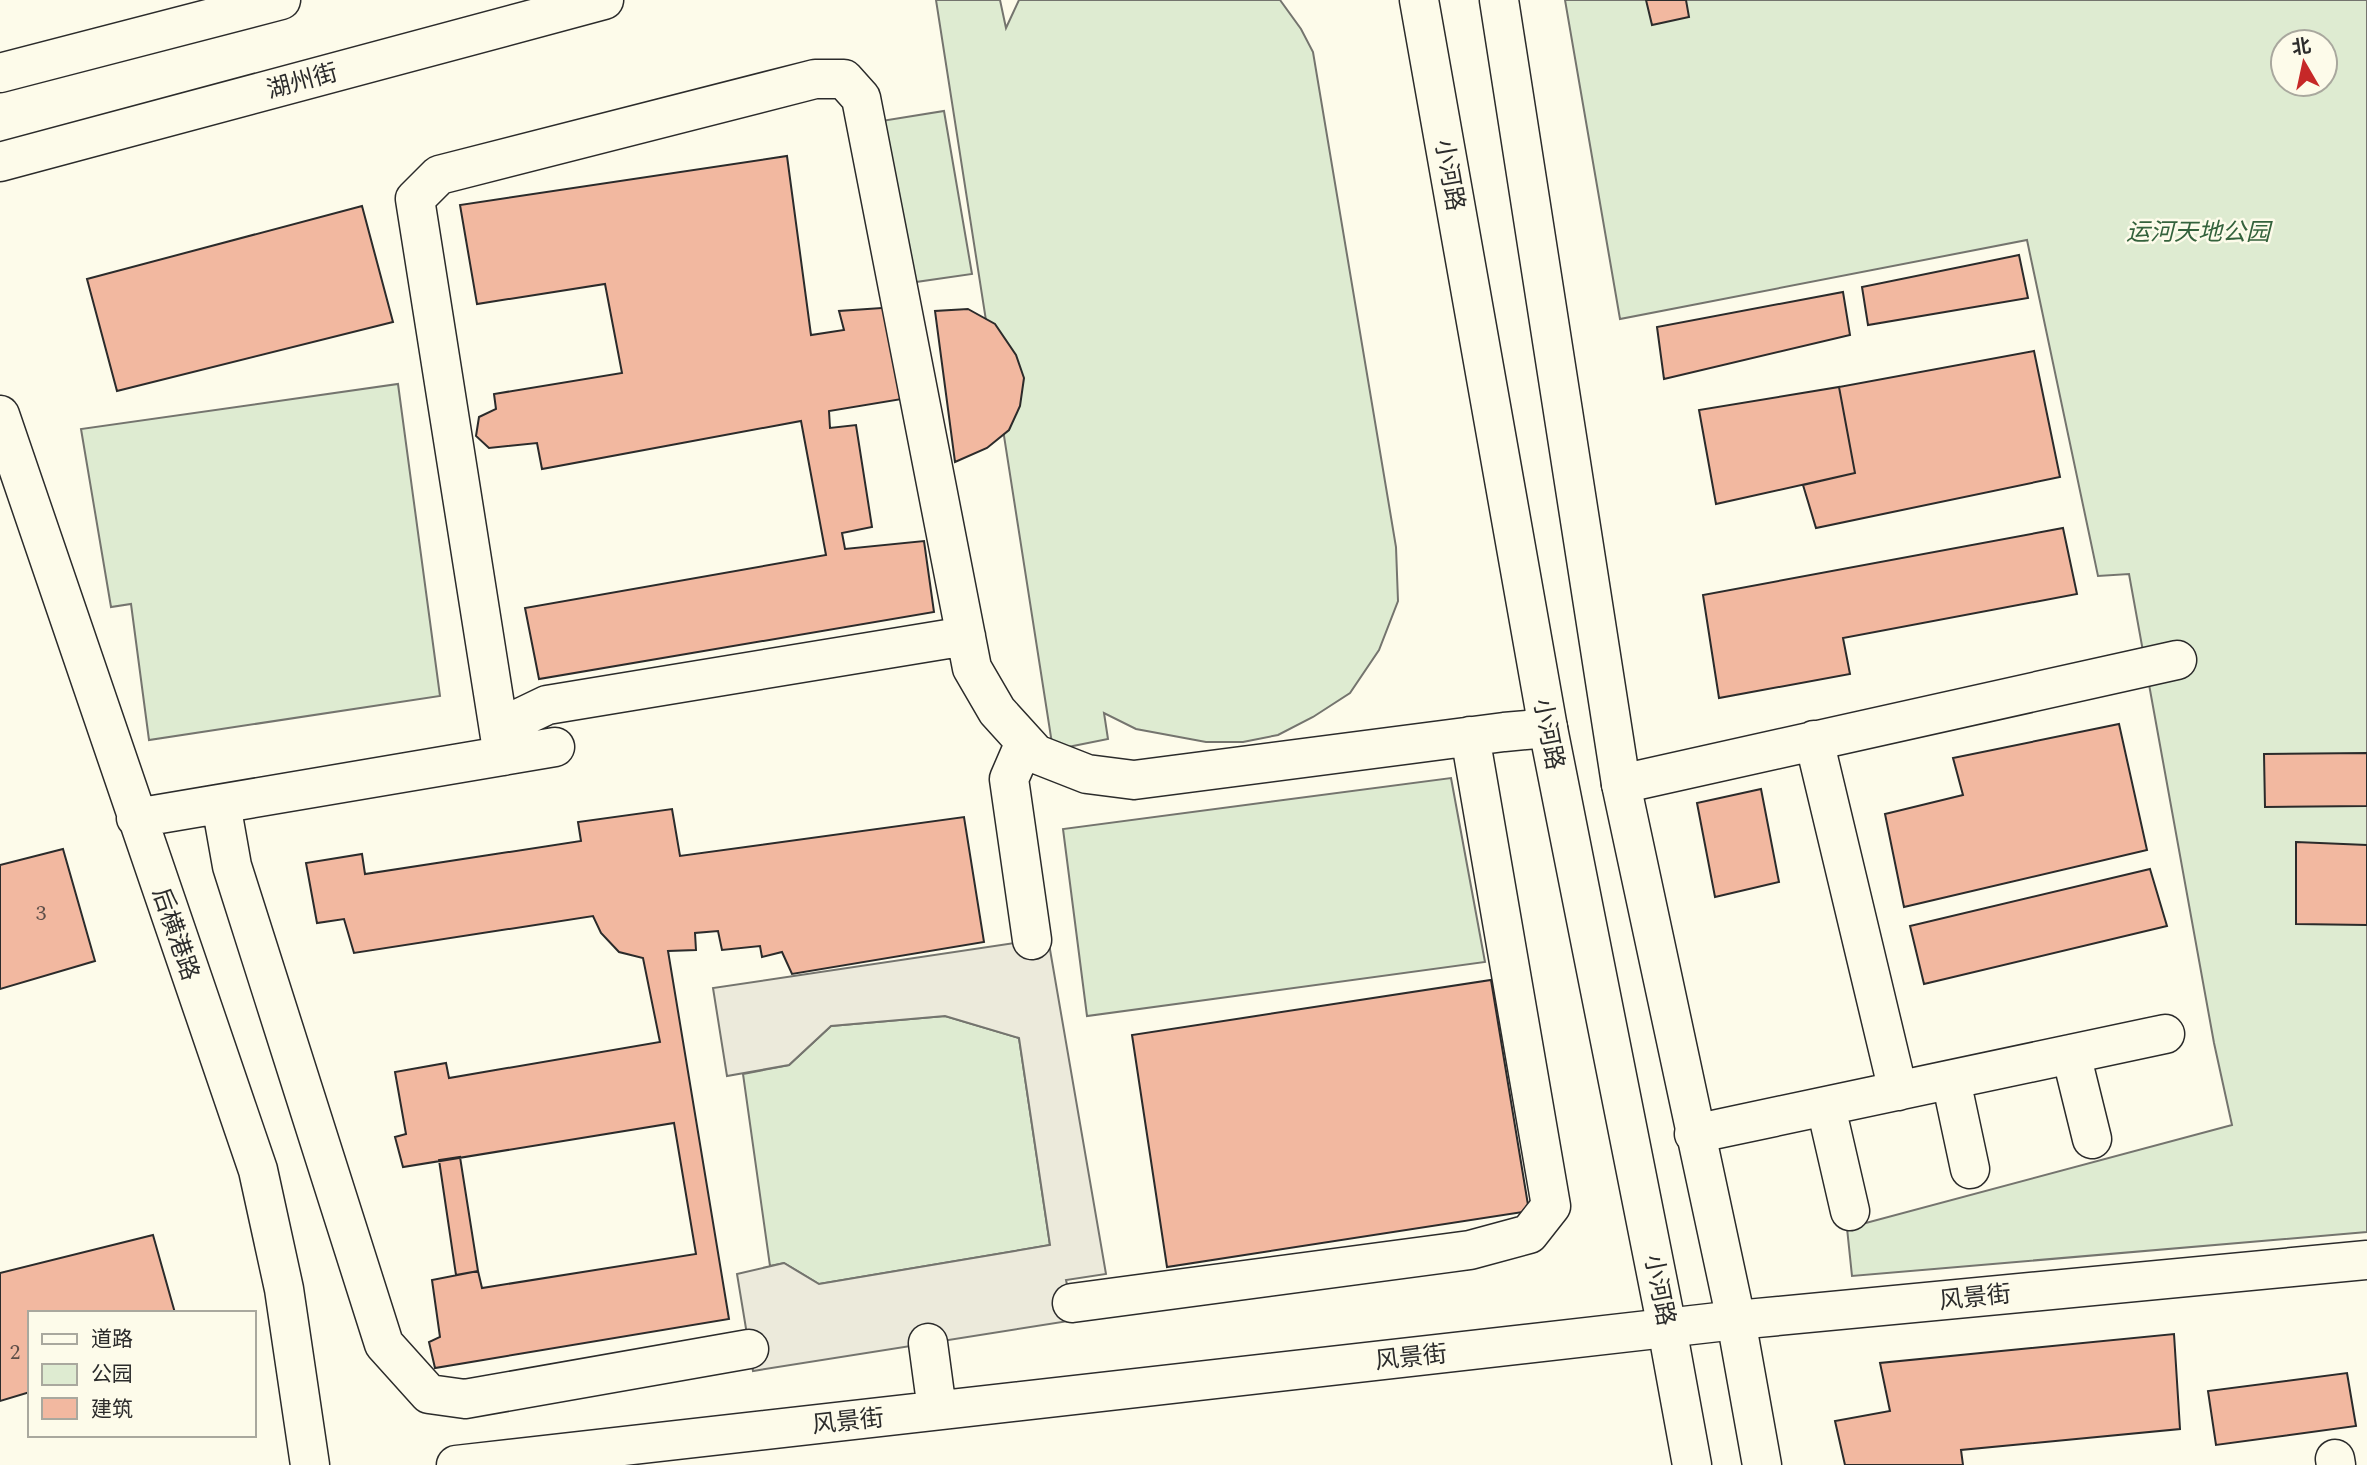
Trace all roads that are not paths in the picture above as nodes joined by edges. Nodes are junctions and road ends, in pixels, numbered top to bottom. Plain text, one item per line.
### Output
1 (281, 0) edge
2 (604, 0) edge
3 (1419, 0) edge
4 (1499, 0) edge
5 (0, 73) edge
6 (0, 162) edge
7 (0, 415) edge
8 (966, 636) junction
9 (2177, 660) dead end
10 (1548, 728) junction
11 (1470, 736) junction
12 (1814, 740) junction
13 (1025, 741) junction
14 (501, 742) junction
15 (555, 747) dead end
16 (1620, 784) junction
17 (221, 804) junction
18 (136, 818) junction
19 (1032, 940) dead end
20 (2165, 1034) dead end
21 (2071, 1054) junction
22 (1951, 1080) junction
23 (1898, 1091) junction
24 (1826, 1107) junction
25 (1694, 1134) junction
26 (2092, 1139) dead end
27 (1970, 1170) dead end
28 (1850, 1211) dead end
29 (2367, 1260) edge
30 (1072, 1303) dead end
31 (1735, 1321) junction
32 (1667, 1328) junction
33 (928, 1343) dead end
34 (749, 1349) dead end
35 (937, 1410) junction
36 (310, 1465) edge
37 (456, 1465) edge
38 (1692, 1465) edge
39 (1762, 1465) edge

1 - 5 street
2 - 6 street, 湖州街
3 - 10 street, 小河路
4 - 16 street
7 - 18 street, 后横港路
8 - 13 street
8 - 14 street
8 - 14 street
9 - 12 street
10 - 11 street
10 - 32 street, 小河路
11 - 13 street
11 - 30 street
12 - 16 street
12 - 23 street
13 - 19 street
14 - 15 street
14 - 17 street
16 - 25 street
17 - 18 street
17 - 34 street
18 - 36 street, 后横港路
20 - 21 street
21 - 22 street
21 - 26 street
22 - 23 street
22 - 27 street
23 - 24 street
24 - 25 street
24 - 28 street
25 - 31 street
29 - 31 street, 风景街
31 - 32 street, 风景街
31 - 39 street
32 - 35 street, 风景街
32 - 38 street, 小河路
33 - 35 street
35 - 37 street, 风景街

